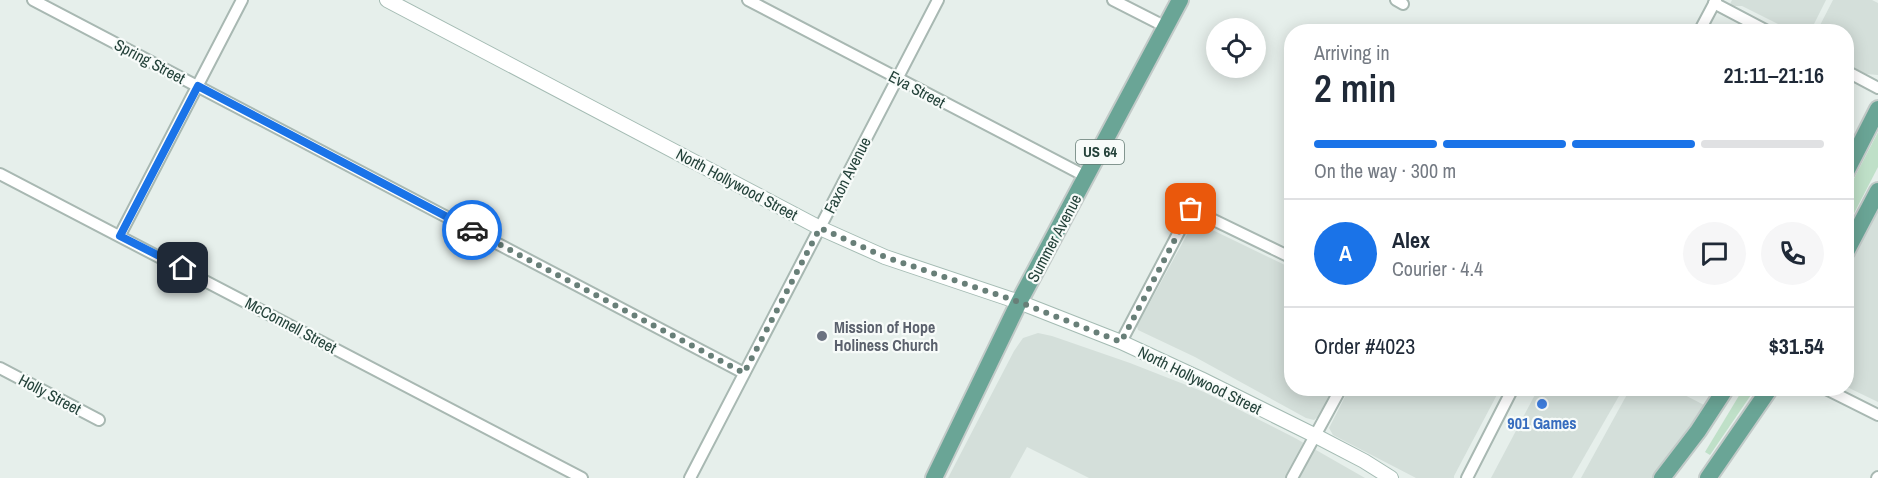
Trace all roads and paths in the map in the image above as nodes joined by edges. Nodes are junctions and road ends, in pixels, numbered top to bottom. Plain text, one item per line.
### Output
1 (33, 0) edge
2 (242, 0) edge
3 (387, 0) edge
4 (748, 0) edge
5 (938, 0) edge
6 (1113, 0) edge
7 (1180, 0) edge
8 (1715, 2) edge
9 (1703, 24) edge
10 (1755, 24) edge
11 (1166, 27) junction
12 (1854, 76) edge
13 (896, 78) junction
14 (198, 86) junction
15 (1878, 88) edge
16 (1878, 109) edge
17 (1854, 156) edge
18 (0, 174) edge
19 (1087, 177) junction
20 (1878, 191) edge
21 (820, 228) junction
22 (120, 236) junction
23 (1854, 237) edge
24 (1284, 254) edge
25 (1019, 302) junction
26 (1121, 342) junction
27 (0, 368) edge
28 (744, 373) junction
29 (1337, 396) edge
30 (1509, 396) edge
31 (1721, 396) edge
32 (1764, 396) edge
33 (1840, 396) edge
34 (1878, 415) edge
35 (99, 420) dead end
36 (1316, 436) junction
37 (582, 478) edge
38 (690, 478) edge
39 (934, 478) edge
40 (1292, 478) edge
41 (1391, 478) edge
42 (1467, 478) edge
43 (1662, 478) edge
44 (1708, 478) edge

1 - 14 street, Spring Street
2 - 14 street
3 - 21 main road, North Hollywood Street
4 - 13 street, Eva Street
5 - 13 street, Faxon Avenue
6 - 11 street
7 - 11 main road, Summer Avenue / US 64
8 - 9 street
8 - 10 street
11 - 19 main road, Summer Avenue / US 64
12 - 15 street
13 - 19 street, Eva Street
13 - 21 street, Faxon Avenue
14 - 22 street
14 - 28 street, Spring Street
16 - 17 main road
18 - 22 street, McConnell Street
19 - 25 main road, Summer Avenue / US 64
20 - 23 main road
21 - 25 main road, North Hollywood Street
21 - 28 street, Faxon Avenue
22 - 37 street, McConnell Street
24 - 26 street
25 - 26 main road, North Hollywood Street
25 - 39 main road, Summer Avenue / US 64
26 - 36 main road, North Hollywood Street
27 - 35 street, Holly Street
28 - 38 street, Faxon Avenue
29 - 36 street
30 - 42 street
31 - 43 main road
32 - 44 main road
33 - 34 street
36 - 40 street
36 - 41 main road, North Hollywood Street

